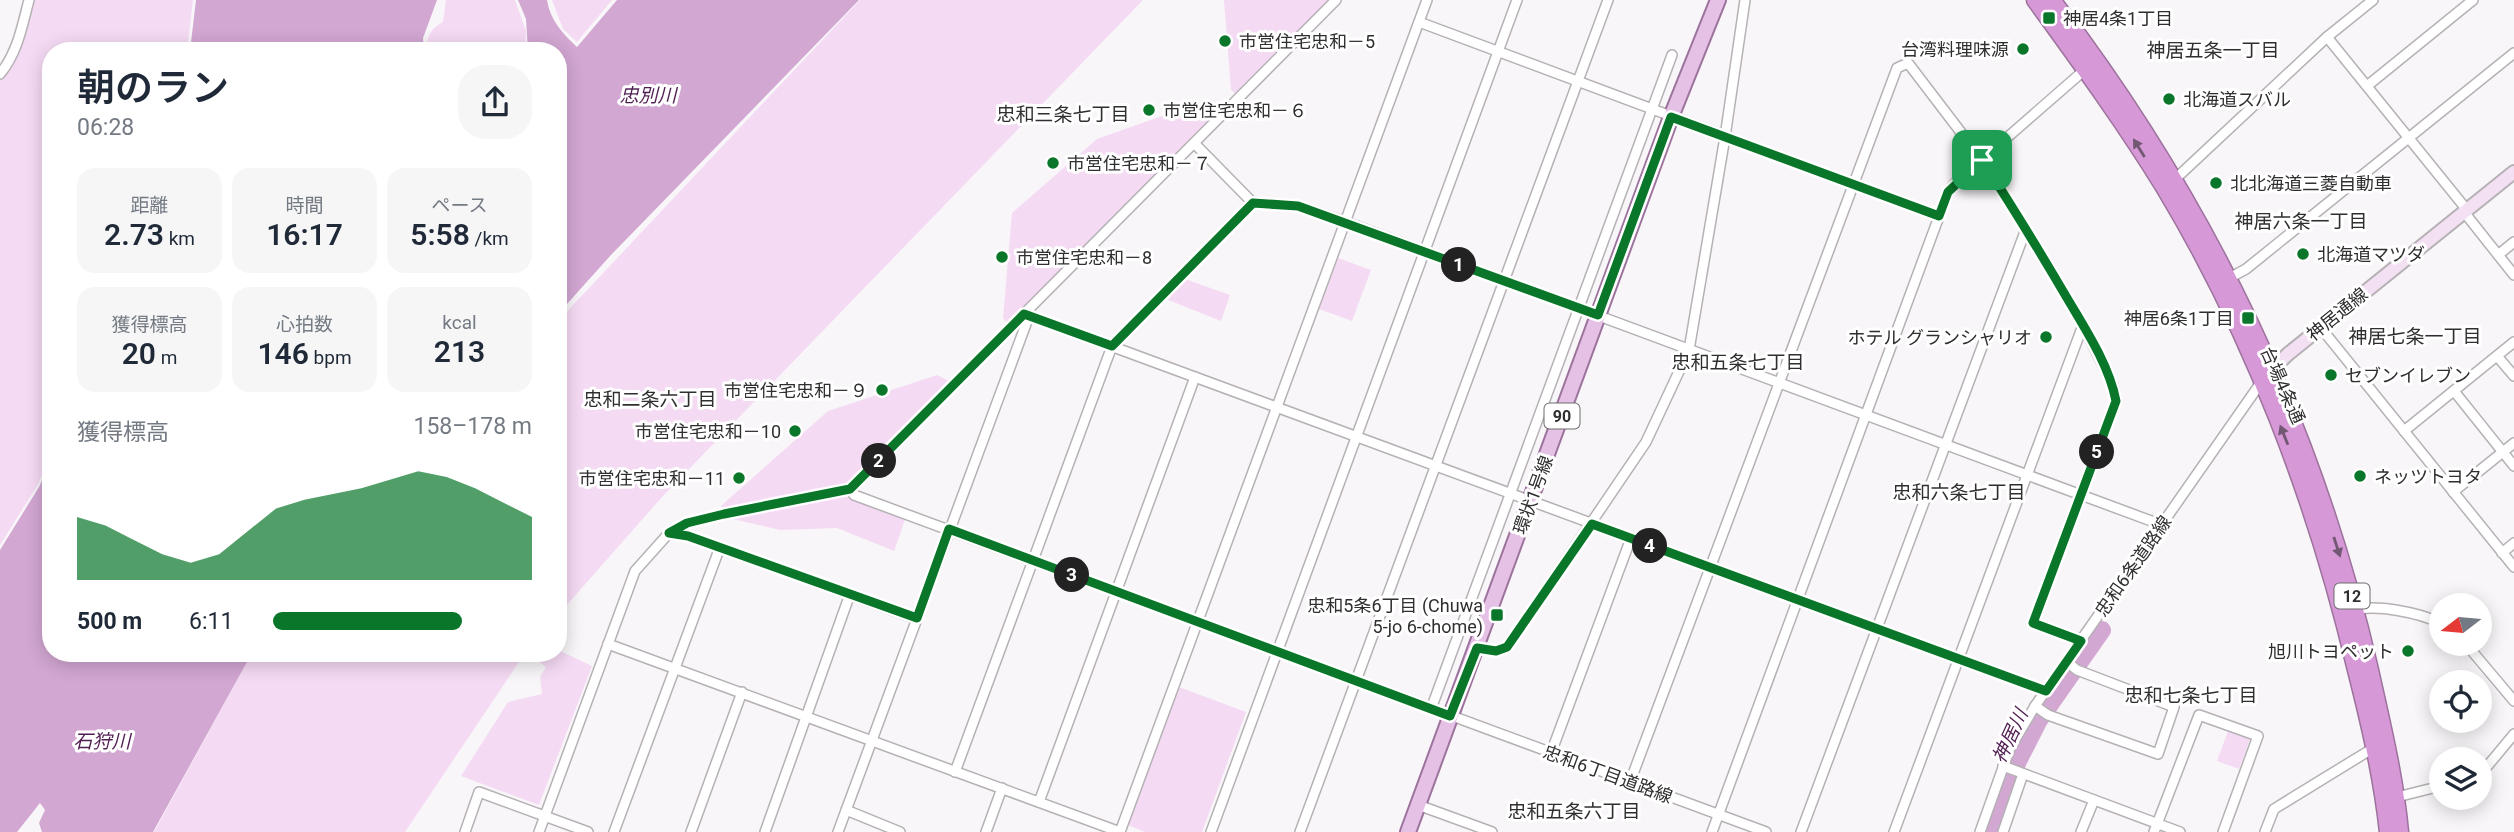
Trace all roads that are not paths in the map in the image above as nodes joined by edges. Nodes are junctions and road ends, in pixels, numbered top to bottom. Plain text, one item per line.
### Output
1 (29, 0) edge
2 (1336, 0) edge
3 (1427, 0) edge
4 (1517, 0) edge
5 (1608, 0) edge
6 (1718, 0) edge
7 (1745, 0) edge
8 (2035, 0) edge
9 (2052, 0) edge
10 (2373, 0) edge
11 (2473, 0) edge
12 (1419, 22) junction
13 (2327, 37) junction
14 (1498, 51) junction
15 (2514, 53) edge
16 (1672, 55) dead end
17 (2092, 64) junction
18 (0, 74) edge
19 (1578, 81) junction
20 (2367, 86) junction
21 (1651, 109) junction
22 (1671, 117) junction
23 (1725, 136) junction
24 (2410, 138) junction
25 (1194, 144) junction
26 (1982, 160) junction
27 (2514, 172) edge
28 (1854, 184) junction
29 (2170, 185) junction
30 (1253, 203) junction
31 (2465, 211) junction
32 (1939, 216) junction
33 (1346, 222) junction
34 (2026, 229) junction
35 (2514, 242) edge
36 (1424, 252) junction
37 (2498, 255) junction
38 (2514, 275) edge
39 (1503, 281) junction
40 (2223, 281) junction
41 (1579, 309) junction
42 (1027, 315) junction
43 (1598, 315) junction
44 (2083, 324) junction
45 (2321, 328) junction
46 (2514, 342) edge
47 (1112, 346) junction
48 (1689, 350) junction
49 (2497, 356) junction
50 (2267, 375) junction
51 (2514, 376) edge
52 (1195, 377) junction
53 (1780, 383) junction
54 (2454, 391) junction
55 (1277, 409) junction
56 (1867, 416) junction
57 (2404, 431) junction
58 (1357, 437) junction
59 (2514, 443) edge
60 (1946, 445) junction
61 (2503, 452) junction
62 (2514, 466) edge
63 (1435, 467) junction
64 (2026, 475) junction
65 (850, 489) junction
66 (2453, 492) junction
67 (2082, 494) junction
68 (1510, 495) junction
69 (1531, 503) junction
70 (1592, 524) junction
71 (2162, 525) junction
72 (949, 529) junction
73 (669, 533) junction
74 (1631, 538) junction
75 (2514, 543) edge
76 (720, 547) junction
77 (2502, 553) junction
78 (1032, 560) junction
79 (2514, 567) edge
80 (1709, 568) junction
81 (1115, 591) junction
82 (850, 594) junction
83 (1797, 600) junction
84 (2349, 611) junction
85 (2429, 617) edge
86 (917, 618) junction
87 (1198, 622) junction
88 (1877, 630) junction
89 (2081, 641) junction
90 (608, 643) junction
91 (1477, 648) junction
92 (1277, 651) junction
93 (2476, 656) edge
94 (1958, 660) junction
95 (2071, 665) junction
96 (676, 668) junction
97 (1354, 680) junction
98 (2046, 691) junction
99 (742, 692) junction
100 (2514, 701) edge
101 (1431, 709) junction
102 (2041, 710) junction
103 (807, 716) junction
104 (1450, 716) junction
105 (2514, 734) edge
106 (872, 741) junction
107 (2380, 743) junction
108 (1551, 753) junction
109 (2492, 761) edge
110 (2014, 771) junction
111 (955, 772) junction
112 (1630, 782) junction
113 (1002, 788) junction
114 (2429, 789) edge
115 (2390, 798) junction
116 (2094, 800) junction
117 (1039, 802) junction
118 (1418, 805) junction
119 (846, 810) junction
120 (1718, 814) junction
121 (545, 816) junction
122 (2155, 828) edge
123 (465, 832) edge
124 (539, 832) edge
125 (588, 832) edge
126 (614, 832) edge
127 (691, 832) edge
128 (765, 832) edge
129 (838, 832) edge
130 (900, 832) edge
131 (986, 832) edge
132 (1120, 832) edge
133 (1212, 832) edge
134 (1300, 832) edge
135 (1408, 832) edge
136 (1491, 832) edge
137 (1712, 832) edge
138 (1766, 832) edge
139 (1801, 832) edge
140 (1894, 832) edge
141 (1980, 832) edge
142 (2003, 832) edge
143 (2081, 832) edge
144 (2180, 832) edge
145 (2223, 832) edge
146 (2265, 832) edge
147 (2388, 832) edge
148 (2400, 832) edge

1 - 18 street
2 - 25 street
3 - 12 street
4 - 14 street
5 - 19 street
6 - 22 main road, 環状1号線 / 90
7 - 23 street
8 - 17 highway, 台場4条通 / 12
9 - 17 highway, 台場4条通 / 12
10 - 13 street
11 - 20 street
12 - 14 street
12 - 33 street
13 - 20 street
13 - 29 street
14 - 19 street
14 - 36 street
15 - 24 street
16 - 21 street
17 - 26 street
17 - 29 highway, 台場4条通 / 12
19 - 21 street
19 - 39 street
20 - 24 street
21 - 22 street
21 - 41 street
22 - 23 street
22 - 43 main road, 環状1号線 / 90
23 - 28 street
23 - 48 street
24 - 31 street
24 - 40 street
25 - 30 street
25 - 42 street
26 - 28 street
26 - 32 street
26 - 34 street
27 - 31 street, 神居通線
28 - 32 street
28 - 53 street
29 - 40 highway, 台場4条通 / 12
30 - 33 street
30 - 47 street
31 - 37 street
31 - 45 street, 神居通線
32 - 56 street
33 - 36 street
33 - 55 street
34 - 44 street
34 - 60 street
35 - 37 street
36 - 39 street
36 - 58 street
37 - 38 street
39 - 41 street
39 - 63 street
40 - 50 highway, 台場4条通 / 12
41 - 43 street
41 - 68 street
42 - 47 street
42 - 65 street
42 - 72 street
43 - 48 street
43 - 69 main road, 環状1号線 / 90
44 - 64 street
44 - 67 street
45 - 50 street, 神居通線
45 - 57 street
46 - 49 street
47 - 52 street
47 - 78 street
48 - 53 street
48 - 70 street
49 - 51 street
49 - 54 street
50 - 71 street, 忠和6条道路線
50 - 84 highway, 台場4条通 / 12
52 - 55 street
52 - 81 street
53 - 56 street
53 - 80 street
54 - 57 street
54 - 61 street
55 - 58 street
55 - 87 street
56 - 60 street
56 - 83 street
57 - 66 street
58 - 63 street
58 - 92 street
59 - 61 street
60 - 64 street
60 - 88 street
61 - 62 street
61 - 66 street
63 - 68 street
63 - 97 street
64 - 67 street
64 - 94 street
65 - 72 street, 忠和6丁目道路線
65 - 73 street
66 - 77 street
67 - 71 street
67 - 89 street
68 - 69 street
68 - 101 street
69 - 70 street
69 - 91 main road, 環状1号線 / 90
70 - 74 street
70 - 91 street
71 - 89 street, 忠和6条道路線
72 - 78 street, 忠和6丁目道路線
72 - 86 street
73 - 76 street
73 - 90 street
74 - 80 street
74 - 108 street
75 - 77 street
76 - 82 street
76 - 96 street
77 - 79 street
78 - 81 street, 忠和6丁目道路線
78 - 111 street
80 - 83 street
80 - 112 street
81 - 87 street, 忠和6丁目道路線
81 - 117 street
82 - 86 street
82 - 103 street
83 - 88 street
83 - 120 street
84 - 85 street
84 - 107 highway, 台場4条通 / 12
86 - 106 street
87 - 92 street, 忠和6丁目道路線
87 - 132 street
88 - 94 street
88 - 139 street
89 - 95 street, 忠和6条道路線
90 - 96 street
90 - 121 street
91 - 104 main road, 環状1号線 / 90
92 - 97 street, 忠和6丁目道路線
92 - 133 street
93 - 100 street
94 - 98 street
94 - 140 street
95 - 98 street, 忠和6条道路線
95 - 102 street
96 - 99 street
96 - 126 street
97 - 101 street, 忠和6丁目道路線
97 - 134 street
98 - 102 street, 忠和6条道路線
99 - 103 street
99 - 127 street
101 - 104 street, 忠和6丁目道路線
102 - 110 street, 忠和6条道路線
103 - 106 street
103 - 128 street
104 - 108 street, 忠和6丁目道路線
104 - 118 main road, 環状1号線 / 90
105 - 109 street
106 - 111 street
106 - 119 street
107 - 115 highway, 台場4条通 / 12
107 - 146 street
108 - 112 street, 忠和6丁目道路線
110 - 116 street
110 - 141 street, 忠和6条道路線
110 - 142 street
111 - 113 street
112 - 120 street, 忠和6丁目道路線
113 - 117 street
113 - 131 street
114 - 115 street
115 - 147 highway, 台場4条通 / 12
115 - 148 highway, 台場4条通 / 12
116 - 122 street
116 - 143 street
117 - 132 street
118 - 135 main road, 環状1号線 / 90
118 - 136 street
119 - 129 street
119 - 130 street
120 - 137 street
120 - 138 street, 忠和6丁目道路線
121 - 123 street
121 - 124 street
121 - 125 street
122 - 144 street
122 - 145 street

